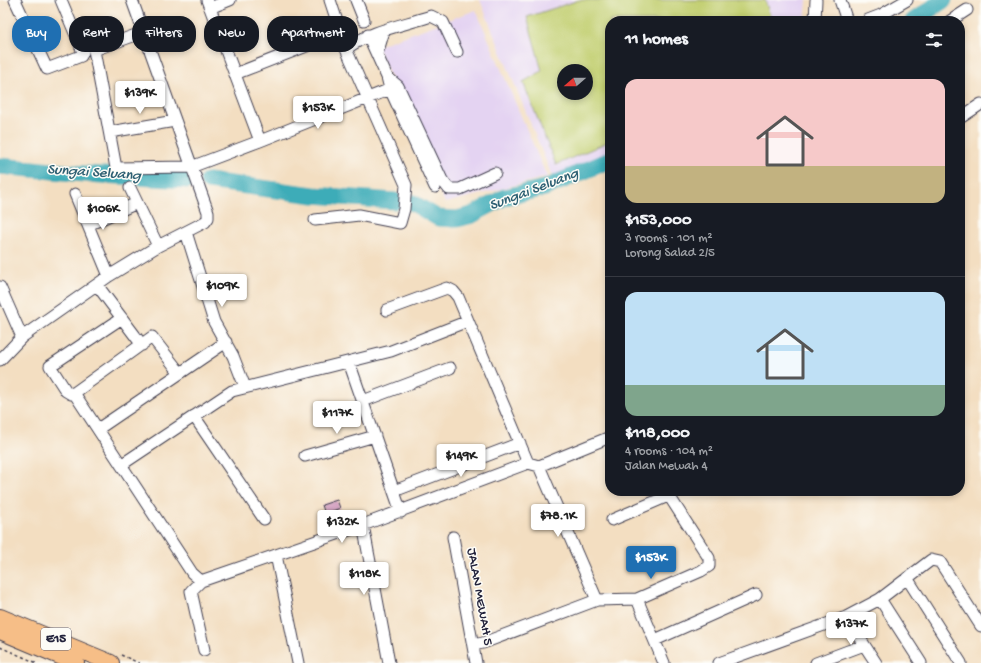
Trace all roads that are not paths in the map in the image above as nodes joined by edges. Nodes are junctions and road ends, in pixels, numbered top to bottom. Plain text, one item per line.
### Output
1 (14, 0) edge
2 (61, 0) edge
3 (132, 0) edge
4 (230, 0) edge
5 (330, 0) edge
6 (356, 0) edge
7 (816, 0) edge
8 (840, 0) edge
9 (907, 0) edge
10 (208, 4) edge
11 (966, 10) dead end
12 (138, 16) edge
13 (335, 16) edge
14 (815, 16) edge
15 (845, 16) edge
16 (878, 16) edge
17 (957, 16) edge
18 (364, 20) dead end
19 (384, 31) junction
20 (132, 36) edge
21 (358, 36) edge
22 (364, 37) junction
23 (358, 41) edge
24 (151, 52) edge
25 (291, 52) edge
26 (347, 52) edge
27 (458, 52) dead end
28 (377, 54) junction
29 (235, 74) junction
30 (394, 87) junction
31 (367, 98) junction
32 (981, 104) edge
33 (965, 115) edge
34 (175, 120) junction
35 (110, 132) junction
36 (260, 141) junction
37 (192, 170) junction
38 (495, 173) dead end
39 (435, 186) dead end
40 (130, 188) dead end
41 (75, 194) dead end
42 (137, 203) junction
43 (315, 220) dead end
44 (88, 225) junction
45 (186, 232) junction
46 (158, 246) junction
47 (109, 276) junction
48 (97, 285) junction
49 (0, 287) edge
50 (387, 310) dead end
51 (122, 318) junction
52 (468, 321) junction
53 (22, 337) junction
54 (226, 342) junction
55 (142, 345) junction
56 (0, 360) edge
57 (349, 362) junction
58 (450, 368) dead end
59 (180, 373) junction
60 (245, 387) junction
61 (74, 393) junction
62 (363, 401) junction
63 (194, 416) junction
64 (98, 429) junction
65 (375, 436) junction
66 (605, 439) edge
67 (520, 443) junction
68 (305, 456) dead end
69 (121, 465) junction
70 (534, 465) junction
71 (394, 491) junction
72 (661, 496) edge
73 (669, 496) edge
74 (401, 512) junction
75 (264, 519) dead end
76 (612, 520) dead end
77 (363, 525) junction
78 (453, 537) dead end
79 (276, 555) junction
80 (907, 578) junction
81 (201, 580) junction
82 (756, 596) dead end
83 (637, 599) junction
84 (880, 599) junction
85 (597, 600) junction
86 (0, 617) edge
87 (846, 617) junction
88 (981, 626) edge
89 (0, 631) edge
90 (655, 640) junction
91 (473, 645) junction
92 (864, 645) junction
93 (204, 650) dead end
94 (725, 662) edge
95 (76, 663) edge
96 (111, 663) edge
97 (298, 663) edge
98 (388, 663) edge
99 (476, 663) edge
100 (664, 663) edge
101 (816, 663) edge
102 (876, 663) edge
103 (920, 663) edge
104 (962, 663) edge

1 - 2 street
3 - 12 street
4 - 10 street
5 - 13 street
6 - 18 street
7 - 14 street
8 - 15 street
9 - 16 street
10 - 29 street
11 - 17 street
19 - 22 street
19 - 27 street
19 - 28 street
20 - 35 street
21 - 22 street
22 - 23 street
22 - 28 street
24 - 34 street
25 - 29 street
26 - 31 street
28 - 30 street
29 - 36 street
30 - 31 street
30 - 38 street
30 - 39 street
31 - 36 street
31 - 43 street
32 - 33 street
34 - 35 street
34 - 37 street
35 - 37 street
36 - 37 street
37 - 45 street
40 - 42 street
41 - 44 street
42 - 44 street
42 - 46 street
44 - 47 street
45 - 46 street
45 - 54 street
46 - 47 street
47 - 48 street
48 - 51 street
48 - 53 street
49 - 53 street
50 - 52 street
51 - 55 street
51 - 61 street
52 - 57 street
52 - 67 street
53 - 56 street
54 - 59 street
54 - 60 street
55 - 59 street
55 - 61 street
57 - 60 street
57 - 62 street
58 - 62 street
59 - 64 street
60 - 63 street
61 - 64 street
62 - 65 street
63 - 69 street
63 - 75 street
64 - 69 street
65 - 68 street
65 - 71 street
66 - 70 street
67 - 70 street
67 - 71 street
69 - 81 street
70 - 74 street
70 - 85 street
71 - 74 street
72 - 76 street
73 - 83 street
74 - 77 street
77 - 79 street
77 - 98 street
78 - 91 street, JALAN MEWAH 5
79 - 81 street
79 - 97 street
80 - 84 street
80 - 88 street
80 - 104 street
81 - 93 street
82 - 90 street
83 - 85 street
83 - 90 street
84 - 87 street
84 - 103 street
85 - 91 street
86 - 96 highway, E15
87 - 92 street
87 - 94 street
89 - 95 highway, E15
90 - 100 street
91 - 99 street, JALAN MEWAH 5
92 - 101 street
92 - 102 street

